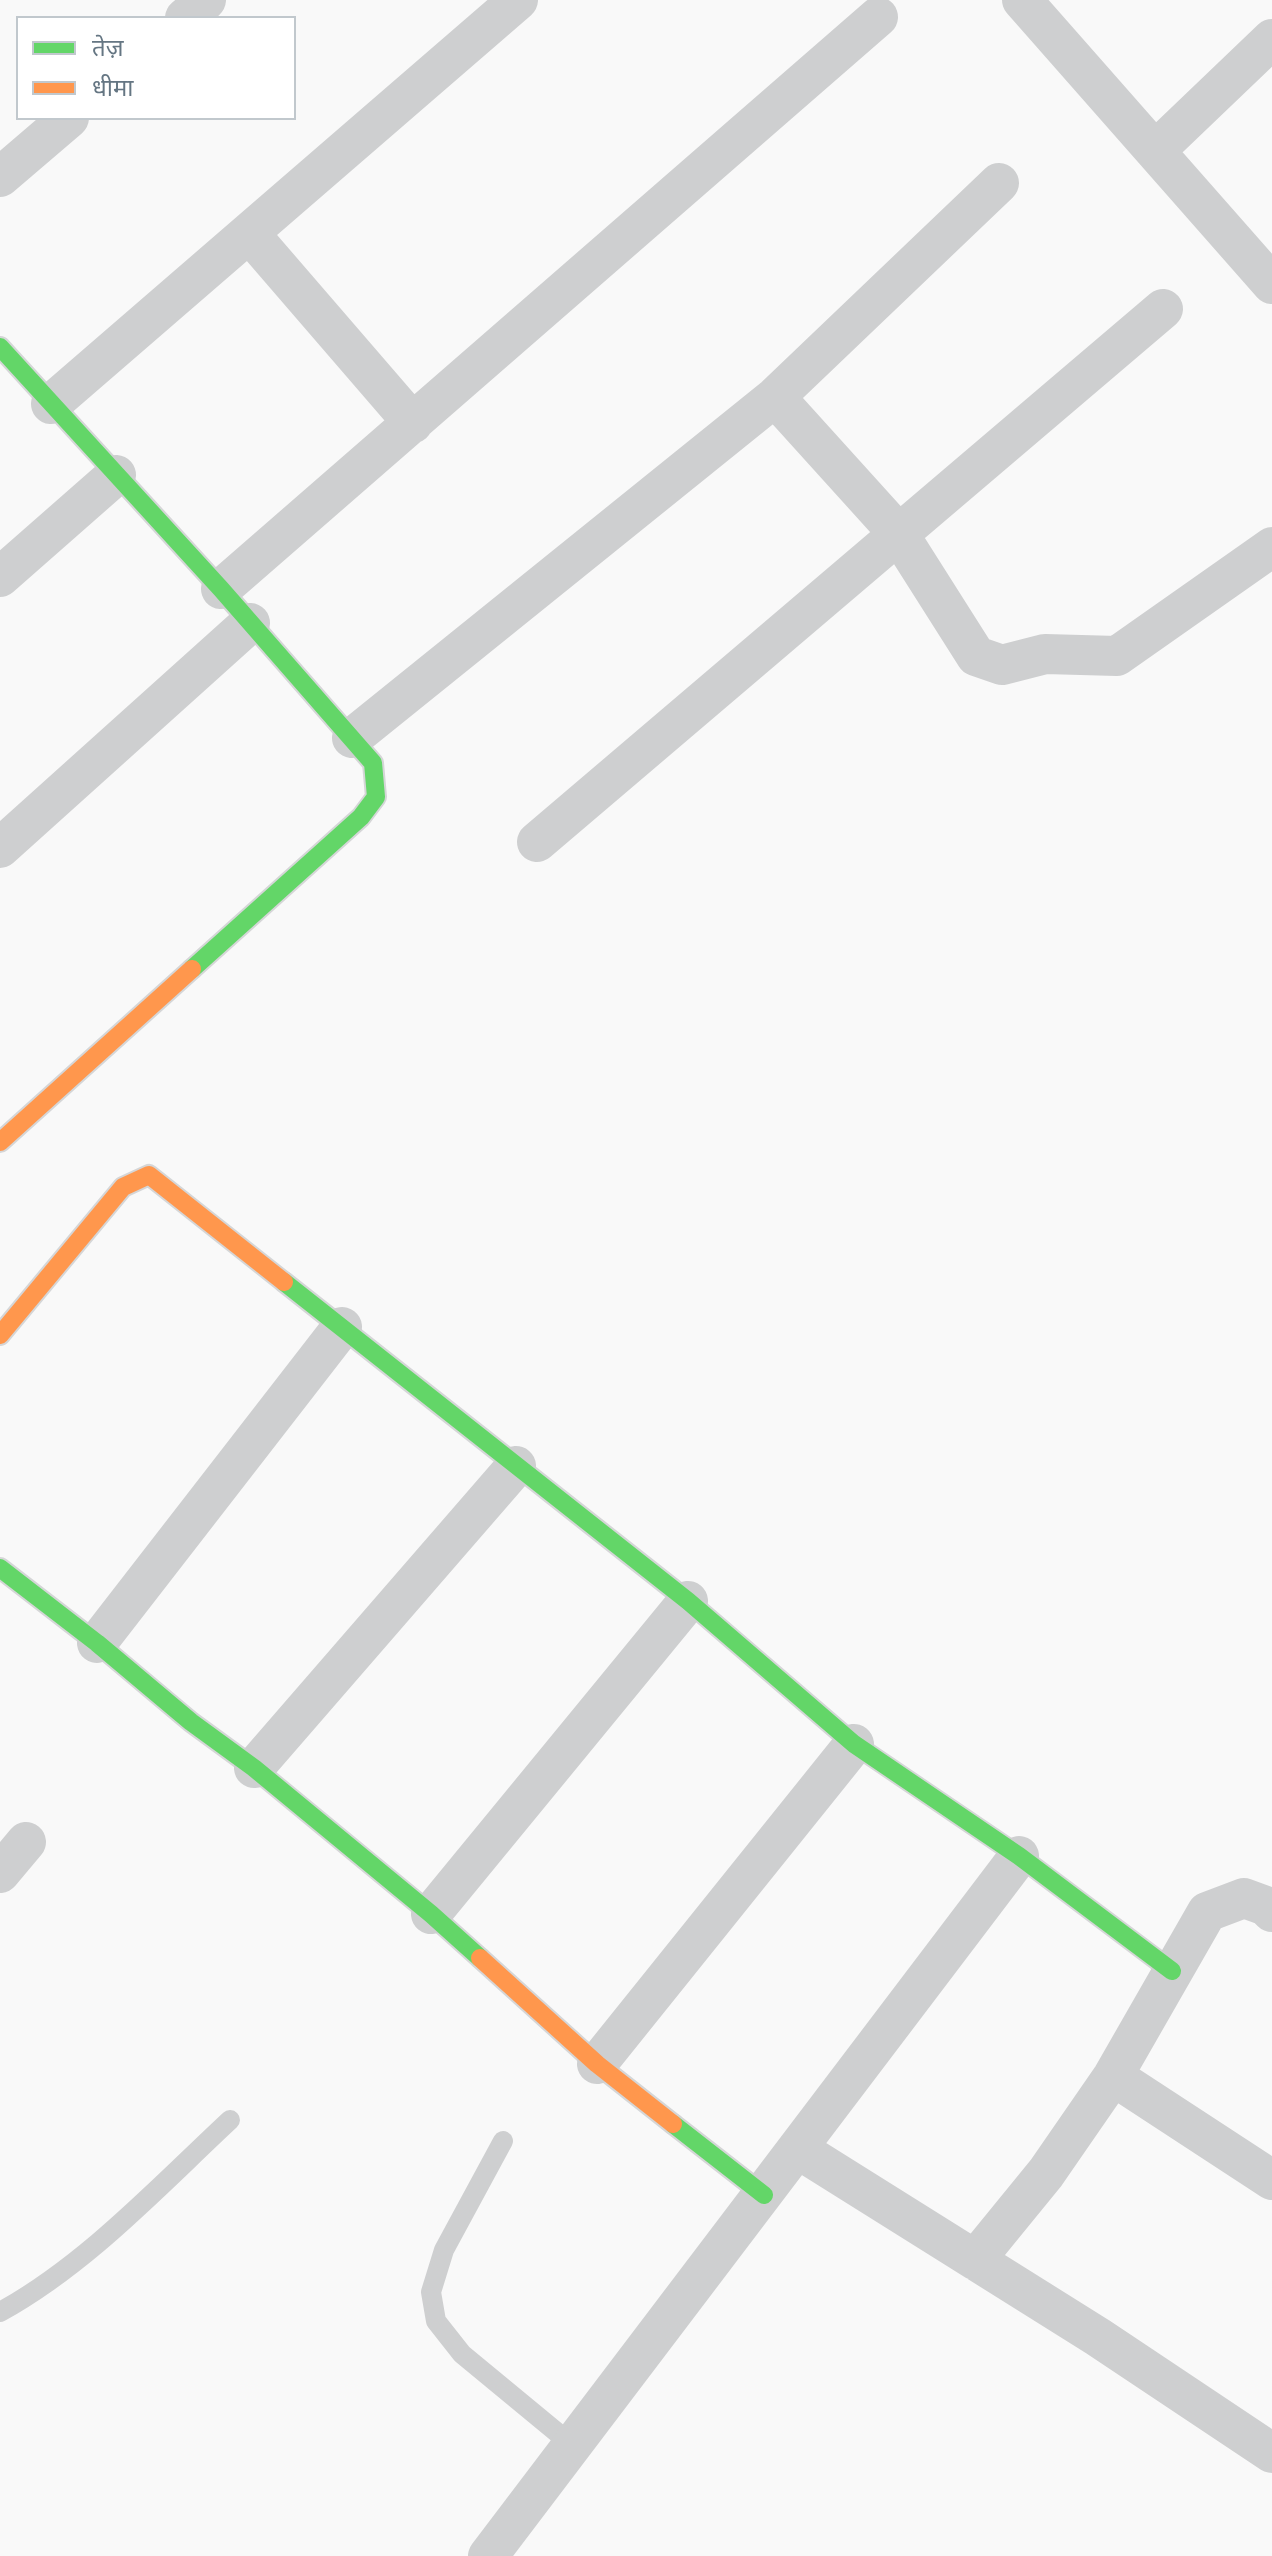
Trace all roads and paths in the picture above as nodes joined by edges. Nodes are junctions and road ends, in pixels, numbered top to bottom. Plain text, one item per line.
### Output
1 (206, 0) edge
2 (518, 0) edge
3 (1022, 0) edge
4 (187, 16) edge
5 (878, 17) dead end
6 (1272, 39) edge
7 (67, 120) edge
8 (1155, 151) junction
9 (0, 177) edge
10 (999, 183) dead end
11 (249, 233) junction
12 (1272, 284) edge
13 (1163, 309) dead end
14 (0, 347) edge
15 (775, 397) junction
16 (51, 404) junction
17 (413, 423) junction
18 (116, 475) junction
19 (898, 533) junction
20 (1272, 547) edge
21 (0, 577) edge
22 (221, 589) junction
23 (250, 623) junction
24 (352, 738) junction
25 (537, 842) dead end
26 (0, 848) edge
27 (0, 1142) edge
28 (4, 1323) edge
29 (342, 1327) junction
30 (516, 1466) junction
31 (0, 1568) edge
32 (688, 1601) junction
33 (97, 1643) junction
34 (854, 1744) junction
35 (254, 1768) junction
36 (26, 1842) dead end
37 (1019, 1856) junction
38 (0, 1873) edge
39 (1272, 1912) edge
40 (431, 1914) junction
41 (1172, 1971) junction
42 (597, 2064) junction
43 (1113, 2076) junction
44 (230, 2120) dead end
45 (503, 2141) dead end
46 (798, 2149) junction
47 (1272, 2180) edge
48 (764, 2195) junction
49 (975, 2260) junction
50 (0, 2312) edge
51 (571, 2444) junction
52 (1272, 2453) edge
53 (488, 2556) edge

1 - 4 street
2 - 11 street
3 - 8 street
5 - 17 street
6 - 8 street
7 - 9 street
8 - 12 street
10 - 15 street
11 - 16 street
11 - 17 street
13 - 19 street
14 - 16 street
15 - 19 street
15 - 24 street
16 - 18 street
17 - 22 street
18 - 21 street
18 - 22 street
19 - 20 street
19 - 25 street
22 - 23 street
23 - 24 street
23 - 26 street
24 - 27 street
28 - 29 street
29 - 30 street
29 - 33 street
30 - 32 street
30 - 35 street
31 - 33 street
32 - 34 street
32 - 40 street
33 - 35 street
34 - 37 street
34 - 42 street
35 - 40 street
36 - 38 street
37 - 41 street
37 - 46 street
39 - 41 street
40 - 42 street
41 - 43 street
42 - 48 street
43 - 47 street
43 - 49 street
44 - 50 lane
45 - 51 lane
46 - 48 street
46 - 49 street
48 - 51 street
49 - 52 street
51 - 53 street

